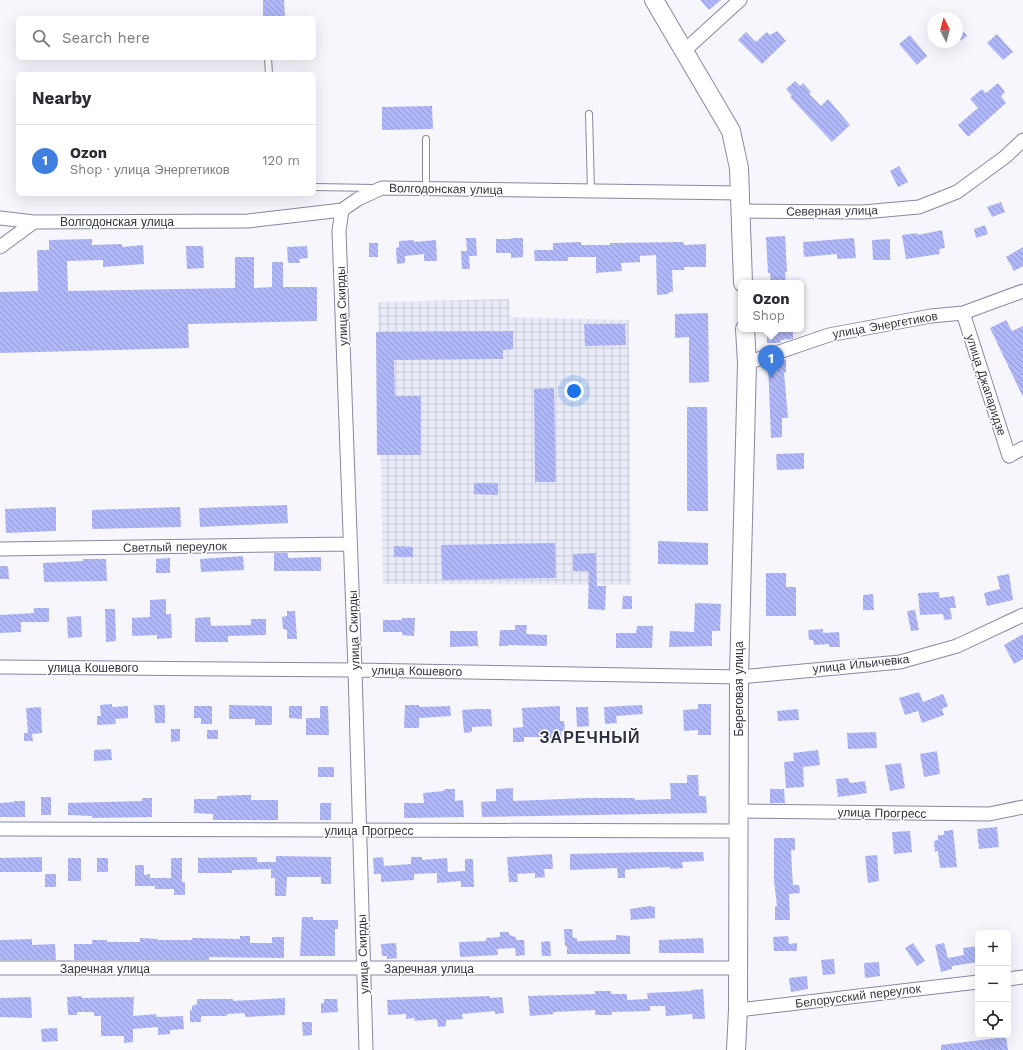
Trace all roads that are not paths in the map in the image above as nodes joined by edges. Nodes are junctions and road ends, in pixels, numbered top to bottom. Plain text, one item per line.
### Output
1 (654, 0) edge
2 (740, 0) edge
3 (684, 51) junction
4 (268, 60) edge
5 (269, 72) edge
6 (590, 114) dead end
7 (426, 139) dead end
8 (1023, 140) edge
9 (316, 187) edge
10 (382, 188) junction
11 (426, 189) junction
12 (591, 191) junction
13 (739, 193) junction
14 (342, 210) junction
15 (740, 211) junction
16 (0, 218) edge
17 (34, 222) junction
18 (0, 247) edge
19 (743, 280) edge
20 (1023, 291) edge
21 (962, 313) junction
22 (745, 332) edge
23 (747, 363) junction
24 (1023, 448) edge
25 (350, 544) junction
26 (0, 549) edge
27 (1023, 615) edge
28 (0, 667) edge
29 (355, 670) junction
30 (739, 676) junction
31 (1023, 807) edge
32 (740, 811) junction
33 (0, 829) edge
34 (360, 831) junction
35 (739, 831) junction
36 (0, 968) edge
37 (738, 968) junction
38 (364, 969) junction
39 (1023, 977) edge
40 (1011, 979) edge
41 (975, 982) edge
42 (738, 1010) junction
43 (366, 1050) edge
44 (736, 1050) edge

1 - 3 main road
2 - 3 street
3 - 13 main road
4 - 5 lane
6 - 12 lane
7 - 11 lane
8 - 15 street, Северная улица
9 - 10 lane
10 - 11 street, Волгодонская улица
10 - 14 street, Волгодонская улица
11 - 12 street, Волгодонская улица
12 - 13 street, Волгодонская улица
13 - 15 main road
14 - 17 street, Волгодонская улица
14 - 25 street, улица Скирды
15 - 19 main road
16 - 17 street, Волгодонская улица
17 - 18 street
20 - 21 street, улица Энергетиков
21 - 23 street, улица Энергетиков
21 - 24 street, улица Джапаридзе
22 - 23 main road, Береговая улица
23 - 30 main road, Береговая улица
25 - 26 street, Светлый переулок
25 - 29 street, улица Скирды
27 - 30 street, улица Ильичевка
28 - 29 street, улица Кошевого
29 - 30 street, улица Кошевого
29 - 34 street, улица Скирды
30 - 32 main road, Береговая улица
31 - 32 street, улица Прогресс
32 - 35 main road, Береговая улица
33 - 34 street, улица Прогресс
34 - 35 street, улица Прогресс
34 - 38 street, улица Скирды
35 - 37 main road, Береговая улица
36 - 38 street, Заречная улица
37 - 38 street, Заречная улица
37 - 42 main road, Береговая улица
38 - 43 street, улица Скирды
39 - 40 street
41 - 42 street, Белорусский переулок
42 - 44 main road, Береговая улица

